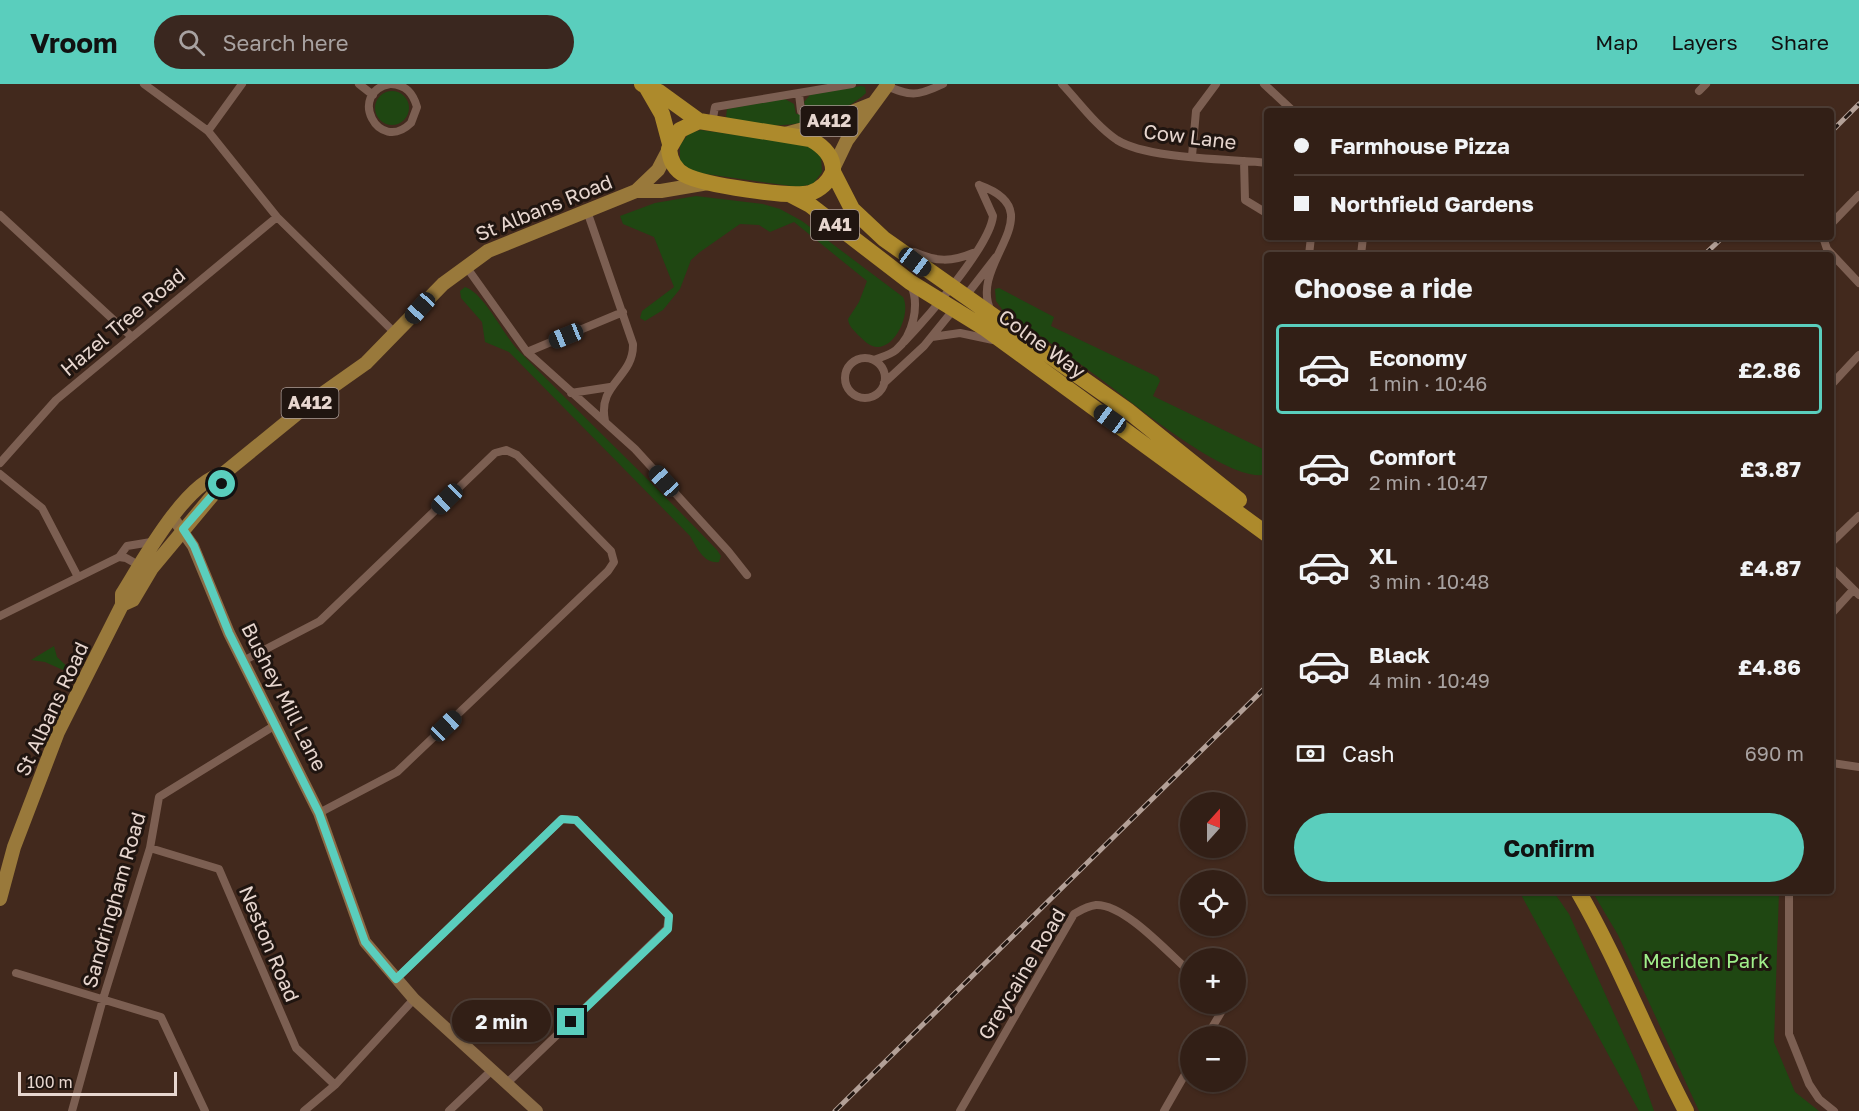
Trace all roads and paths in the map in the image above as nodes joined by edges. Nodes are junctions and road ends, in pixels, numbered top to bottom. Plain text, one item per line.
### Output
1 (144, 84) edge
2 (242, 84) edge
3 (359, 84) edge
4 (391, 84) edge
5 (852, 84) edge
6 (943, 84) edge
7 (1062, 84) edge
8 (1216, 84) edge
9 (1264, 84) edge
10 (1706, 84) edge
11 (885, 85) edge
12 (645, 86) edge
13 (1699, 91) dead end
14 (799, 94) junction
15 (372, 95) junction
16 (872, 104) junction
17 (1290, 108) edge
18 (801, 111) dead end
19 (706, 122) junction
20 (208, 131) junction
21 (785, 134) junction
22 (669, 146) junction
23 (1192, 156) junction
24 (1244, 161) junction
25 (1264, 163) edge
26 (833, 169) junction
27 (708, 183) junction
28 (636, 191) junction
29 (789, 194) junction
30 (1859, 195) edge
31 (587, 211) junction
32 (1264, 212) edge
33 (0, 215) edge
34 (277, 217) junction
35 (1834, 221) edge
36 (884, 239) junction
37 (975, 253) junction
38 (1834, 256) edge
39 (996, 257) junction
40 (465, 265) junction
41 (910, 282) junction
42 (1859, 283) edge
43 (952, 297) junction
44 (623, 312) junction
45 (993, 315) junction
46 (396, 334) junction
47 (132, 337) junction
48 (930, 337) junction
49 (903, 342) junction
50 (1002, 343) junction
51 (527, 352) junction
52 (1859, 355) edge
53 (874, 360) junction
54 (1834, 382) edge
55 (884, 383) junction
56 (610, 387) junction
57 (571, 393) junction
58 (605, 421) junction
59 (0, 463) edge
60 (0, 474) edge
61 (223, 474) junction
62 (1859, 516) edge
63 (173, 518) junction
64 (1264, 521) edge
65 (183, 529) junction
66 (1264, 532) edge
67 (1834, 540) edge
68 (157, 541) junction
69 (119, 557) junction
70 (145, 568) junction
71 (1834, 570) edge
72 (747, 575) dead end
73 (78, 577) junction
74 (1856, 593) edge
75 (1834, 611) edge
76 (0, 616) edge
77 (243, 661) junction
78 (277, 724) junction
79 (1834, 763) edge
80 (1859, 767) edge
81 (319, 813) junction
82 (150, 848) junction
83 (1580, 894) edge
84 (1788, 894) edge
85 (0, 899) edge
86 (1180, 963) edge
87 (16, 973) dead end
88 (396, 979) junction
89 (103, 999) junction
90 (414, 999) junction
91 (491, 1071) junction
92 (1667, 1077) junction
93 (1180, 1083) edge
94 (506, 1084) junction
95 (335, 1085) junction
96 (72, 1111) edge
97 (205, 1111) edge
98 (304, 1111) edge
99 (449, 1111) edge
100 (537, 1111) edge
101 (960, 1111) edge
102 (1164, 1111) edge
103 (1672, 1111) edge
104 (1686, 1111) edge
105 (1834, 1111) edge

1 - 20 street
2 - 20 street
3 - 15 street
4 - 15 street
4 - 15 street
5 - 14 street
6 - 11 street
7 - 23 street, Cow Lane
8 - 23 street
9 - 17 street
10 - 13 street
11 - 16 main road, A412
12 - 19 highway, A41
12 - 22 highway, A41
14 - 18 street
14 - 19 street
16 - 21 main road, A412
16 - 26 main road, A412
19 - 21 highway, A41
19 - 22 highway
20 - 34 street
21 - 26 highway, A41
22 - 27 highway, A41
22 - 28 main road, St Albans Road / A412
23 - 24 street, Cow Lane
24 - 25 street, Cow Lane
24 - 32 street
26 - 29 highway, A41
26 - 36 highway, Colne Way / A41
27 - 28 main road, St Albans Road / A412
27 - 29 highway, A41
28 - 31 main road, St Albans Road / A412
29 - 41 highway, Colne Way / A41
30 - 35 street
31 - 40 main road, St Albans Road / A412
31 - 44 street
33 - 47 street
34 - 46 street
34 - 47 street, Hazel Tree Road
36 - 37 street
36 - 43 highway, Colne Way / A41
37 - 39 street
37 - 43 street
38 - 42 street
39 - 43 street
39 - 45 street
40 - 46 main road, St Albans Road / A412
40 - 51 street
41 - 43 highway, Colne Way / A41
41 - 49 street
43 - 45 highway, Colne Way / A41
43 - 48 street
43 - 49 street
43 - 50 highway, Colne Way / A41
44 - 51 street
44 - 56 street
45 - 64 highway, Colne Way / A41
46 - 61 main road, St Albans Road / A412
47 - 59 street, Hazel Tree Road
48 - 50 street
48 - 55 street
49 - 53 street
50 - 66 highway, Colne Way / A41
51 - 57 street
52 - 54 street
53 - 55 street
53 - 55 street
56 - 57 street
56 - 58 street
57 - 58 street
58 - 72 street
60 - 73 street
61 - 63 main road, St Albans Road / A412
61 - 65 main road, St Albans Road / A412
62 - 67 street
63 - 65 street, Bushey Mill Lane
63 - 68 main road, St Albans Road / A412
65 - 70 main road, St Albans Road / A412
65 - 77 street, Bushey Mill Lane
68 - 69 street
68 - 70 main road, St Albans Road / A412
69 - 70 street
69 - 73 street
70 - 85 main road, St Albans Road / A412
71 - 74 street
73 - 76 street
74 - 75 street
77 - 78 street, Bushey Mill Lane
77 - 81 street
78 - 81 street, Bushey Mill Lane
78 - 82 street, Sandringham Road
79 - 80 street
81 - 88 street, Bushey Mill Lane
82 - 89 street, Sandringham Road
82 - 95 street, Neston Road
83 - 92 highway
84 - 105 street
86 - 101 street, Greycaine Road
87 - 89 street
88 - 90 street, Bushey Mill Lane
88 - 94 street
89 - 96 street, Sandringham Road
89 - 97 street
90 - 91 street, Bushey Mill Lane
90 - 95 street
91 - 94 street, Bushey Mill Lane
91 - 99 street
92 - 103 highway
92 - 104 highway
93 - 102 street
94 - 100 street, Bushey Mill Lane
95 - 98 street

